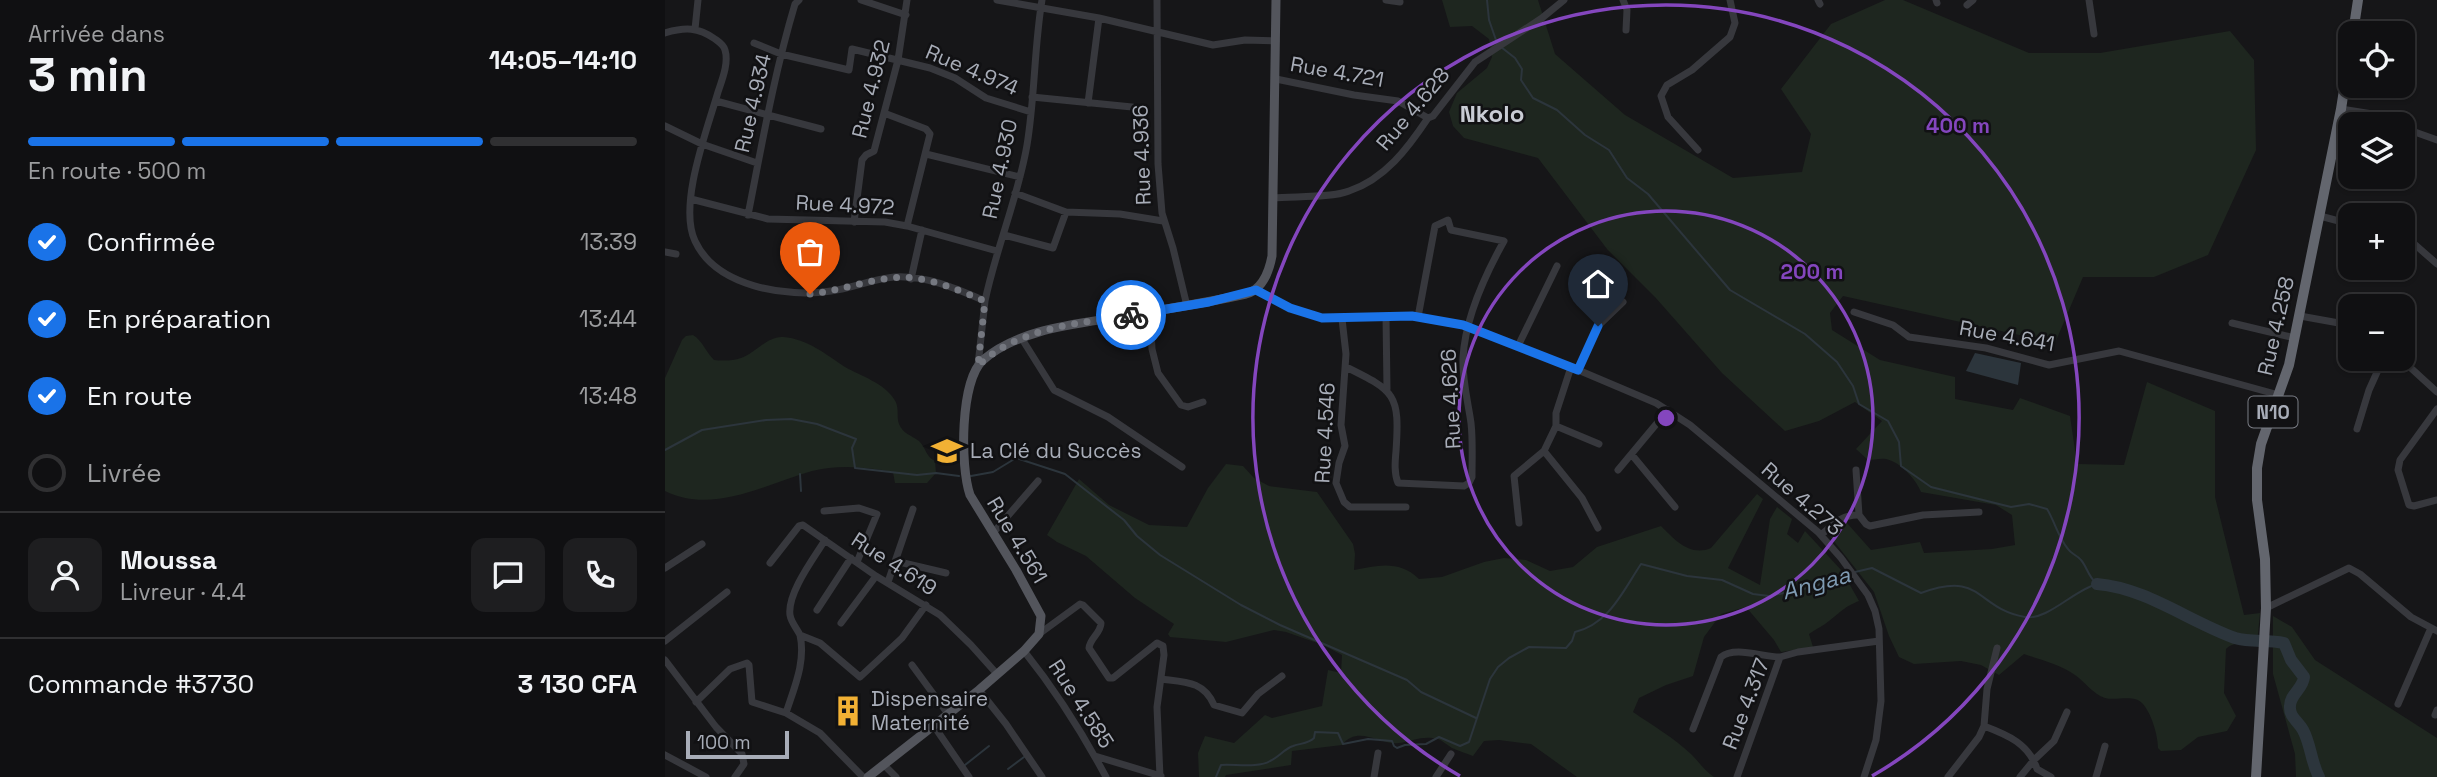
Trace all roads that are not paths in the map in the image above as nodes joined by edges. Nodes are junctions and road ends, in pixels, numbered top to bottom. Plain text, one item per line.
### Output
1 (698, 0) edge
2 (799, 0) edge
3 (861, 0) edge
4 (907, 0) edge
5 (997, 0) edge
6 (1157, 0) edge
7 (1276, 0) edge
8 (1386, 0) edge
9 (1563, 0) edge
10 (1623, 0) edge
11 (1730, 0) edge
12 (2089, 0) edge
13 (2358, 0) edge
14 (1400, 2) edge
15 (1042, 4) edge
16 (906, 15) junction
17 (1099, 18) junction
18 (2355, 21) edge
19 (695, 29) junction
20 (1626, 30) dead end
21 (1158, 31) junction
22 (665, 33) edge
23 (2094, 34) dead end
24 (1276, 41) junction
25 (754, 43) dead end
26 (781, 54) junction
27 (898, 60) junction
28 (1276, 79) junction
29 (1032, 97) junction
30 (2343, 98) edge
31 (716, 101) junction
32 (1088, 103) junction
33 (1132, 107) dead end
34 (2341, 109) junction
35 (1031, 112) junction
36 (2360, 112) edge
37 (884, 113) junction
38 (767, 114) junction
39 (1428, 118) junction
40 (665, 126) edge
41 (821, 128) dead end
42 (2415, 132) edge
43 (2437, 140) edge
44 (702, 144) junction
45 (1698, 150) dead end
46 (926, 154) junction
47 (757, 163) junction
48 (1020, 177) junction
49 (1015, 193) junction
50 (1273, 198) junction
51 (691, 199) junction
52 (1066, 212) junction
53 (748, 215) junction
54 (2320, 216) junction
55 (1163, 221) junction
56 (2338, 221) edge
57 (854, 222) junction
58 (907, 226) junction
59 (922, 230) junction
60 (1004, 235) junction
61 (2415, 245) edge
62 (665, 251) edge
63 (997, 251) junction
64 (676, 254) dead end
65 (2437, 264) edge
66 (1557, 266) dead end
67 (911, 279) junction
68 (1256, 290) junction
69 (985, 301) junction
70 (1623, 302) dead end
71 (1187, 306) junction
72 (1150, 312) junction
73 (1854, 313) dead end
74 (1386, 316) junction
75 (2299, 316) junction
76 (1418, 317) junction
77 (1342, 319) junction
78 (2232, 323) dead end
79 (2338, 323) edge
80 (1468, 327) junction
81 (2295, 338) junction
82 (1022, 339) junction
83 (1518, 346) junction
84 (978, 366) junction
85 (1346, 367) junction
86 (1575, 368) junction
87 (2378, 371) edge
88 (2414, 371) edge
89 (1387, 389) junction
90 (2437, 392) edge
91 (2279, 395) junction
92 (1203, 402) dead end
93 (2437, 409) edge
94 (1668, 410) junction
95 (1556, 426) junction
96 (2357, 429) dead end
97 (1599, 444) dead end
98 (1544, 451) junction
99 (1632, 455) junction
100 (1182, 467) dead end
101 (1618, 470) dead end
102 (1856, 470) dead end
103 (1038, 481) dead end
104 (2437, 500) edge
105 (1406, 507) dead end
106 (1675, 507) dead end
107 (913, 509) dead end
108 (824, 511) dead end
109 (1979, 512) dead end
110 (1859, 515) junction
111 (1518, 523) dead end
112 (1598, 527) dead end
113 (993, 533) junction
114 (1821, 535) junction
115 (825, 540) junction
116 (702, 544) dead end
117 (854, 560) junction
118 (895, 561) junction
119 (771, 564) dead end
120 (665, 568) edge
121 (946, 573) dead end
122 (876, 576) junction
123 (888, 582) junction
124 (727, 592) dead end
125 (926, 605) junction
126 (2266, 608) junction
127 (817, 610) dead end
128 (841, 622) dead end
129 (2434, 629) edge
130 (1039, 634) junction
131 (800, 635) junction
132 (1879, 641) junction
133 (665, 642) edge
134 (1997, 648) dead end
135 (1024, 651) junction
136 (1780, 657) junction
137 (665, 660) edge
138 (912, 665) dead end
139 (997, 674) junction
140 (1282, 676) dead end
141 (1161, 679) junction
142 (979, 691) junction
143 (696, 702) junction
144 (2398, 704) dead end
145 (2067, 712) dead end
146 (786, 713) junction
147 (948, 714) junction
148 (934, 726) junction
149 (1985, 726) junction
150 (1693, 729) dead end
151 (2105, 746) dead end
152 (1378, 753) dead end
153 (1451, 754) dead end
154 (665, 755) edge
155 (1095, 756) junction
156 (2034, 760) junction
157 (884, 765) junction
158 (1161, 776) edge
159 (706, 777) edge
160 (735, 777) edge
161 (866, 777) edge
162 (896, 777) edge
163 (969, 777) edge
164 (1042, 777) edge
165 (1107, 777) edge
166 (1374, 777) edge
167 (1436, 777) edge
168 (1737, 777) edge
169 (1864, 777) edge
170 (1948, 777) edge
171 (2020, 777) edge
172 (2051, 777) edge
173 (2096, 777) edge
174 (2256, 777) edge

1 - 19 street
2 - 26 street, Rue 4.934
3 - 16 street
4 - 16 street, Rue 4.932
5 - 15 street
6 - 21 street, Rue 4.936
7 - 24 main road
8 - 14 street
9 - 39 street, Rue 4.628
10 - 20 street
11 - 45 street
12 - 23 street
13 - 18 highway
15 - 17 street
15 - 29 street, Rue 4.930
16 - 27 street, Rue 4.932
17 - 21 street
17 - 32 street
19 - 22 street
19 - 31 street
21 - 24 street
21 - 55 street, Rue 4.936
24 - 28 main road
25 - 26 street, Rue 4.974
26 - 27 street, Rue 4.974
26 - 38 street, Rue 4.934
27 - 35 street, Rue 4.974
27 - 37 street, Rue 4.932
28 - 39 street, Rue 4.721
28 - 50 main road
29 - 32 street, Rue 4.974
29 - 35 street, Rue 4.930
30 - 34 highway, Rue 4.258 / N10
31 - 38 street
31 - 44 street
32 - 33 street, Rue 4.974
34 - 36 street
34 - 54 highway, Rue 4.258 / N10
35 - 48 street, Rue 4.930
37 - 46 street
37 - 57 street, Rue 4.932
38 - 41 street
38 - 47 street, Rue 4.934
39 - 50 street, Rue 4.628
40 - 44 street
42 - 43 street
44 - 47 street
44 - 51 street
46 - 48 street
46 - 58 street
47 - 53 street, Rue 4.934
48 - 49 street, Rue 4.930
49 - 52 street
49 - 60 street, Rue 4.930
50 - 68 main road
51 - 53 street, Rue 4.972
51 - 67 street
52 - 55 street
52 - 60 street
53 - 57 street, Rue 4.972
54 - 56 street
54 - 75 highway, Rue 4.258 / N10
55 - 71 street, Rue 4.936
57 - 58 street, Rue 4.972
58 - 59 street, Rue 4.972
59 - 63 street, Rue 4.972
59 - 67 street
60 - 63 street, Rue 4.930
61 - 65 street
62 - 64 street
63 - 69 street, Rue 4.930
66 - 83 street
67 - 69 street
68 - 71 main road
68 - 77 street, Rue 4.273
69 - 84 street, Rue 4.930
70 - 86 street
71 - 72 main road
72 - 82 main road
72 - 92 street
73 - 91 street, Rue 4.641
74 - 76 street, Rue 4.273
74 - 77 street, Rue 4.273
74 - 89 street
75 - 79 street
75 - 81 highway, Rue 4.258 / N10
76 - 80 street, Rue 4.273
76 - 80 street, Rue 4.626
77 - 85 street, Rue 4.546
78 - 81 street
80 - 83 street, Rue 4.273
80 - 89 street, Rue 4.626
81 - 91 highway, Rue 4.258 / N10
82 - 84 main road
82 - 100 street
83 - 86 street, Rue 4.273
84 - 113 main road, Rue 4.561
85 - 89 street
85 - 105 street, Rue 4.546
86 - 94 street, Rue 4.273
86 - 95 street
87 - 96 street
88 - 90 street
91 - 126 highway, Rue 4.258 / N10
93 - 104 street
94 - 99 street
94 - 114 street, Rue 4.273
95 - 97 street
95 - 98 street
98 - 111 street
98 - 112 street
99 - 101 street
99 - 106 street
102 - 110 street
103 - 113 street
107 - 118 street
108 - 117 street
109 - 110 street
110 - 114 street
113 - 130 main road, Rue 4.561
114 - 132 street, Rue 4.273
115 - 117 street, Rue 4.619
115 - 119 street, Rue 4.619
115 - 131 street
116 - 120 street
117 - 122 street, Rue 4.619
117 - 127 street
118 - 121 street
118 - 123 street
122 - 123 street, Rue 4.619
122 - 128 street
123 - 125 street, Rue 4.619
124 - 133 street
125 - 131 street
125 - 139 street, Rue 4.619
126 - 129 street
126 - 174 highway, Rue 4.258 / N10
129 - 144 street
130 - 135 main road
130 - 141 street
131 - 146 street
132 - 136 street, Rue 4.317
132 - 169 street, Rue 4.273
134 - 149 street
135 - 139 main road
135 - 155 street, Rue 4.585
136 - 150 street
136 - 168 street, Rue 4.317
137 - 143 street
138 - 147 street
139 - 142 main road
140 - 141 street
141 - 158 street
142 - 147 main road
142 - 164 street
143 - 146 street
143 - 160 street
145 - 156 street
146 - 161 street
147 - 148 main road
148 - 157 main road
148 - 163 street
149 - 156 street
149 - 170 street
151 - 173 street
152 - 166 street
153 - 167 street
154 - 159 street
155 - 158 street
155 - 165 street, Rue 4.585
156 - 171 street
156 - 172 street
157 - 161 main road
157 - 162 street

